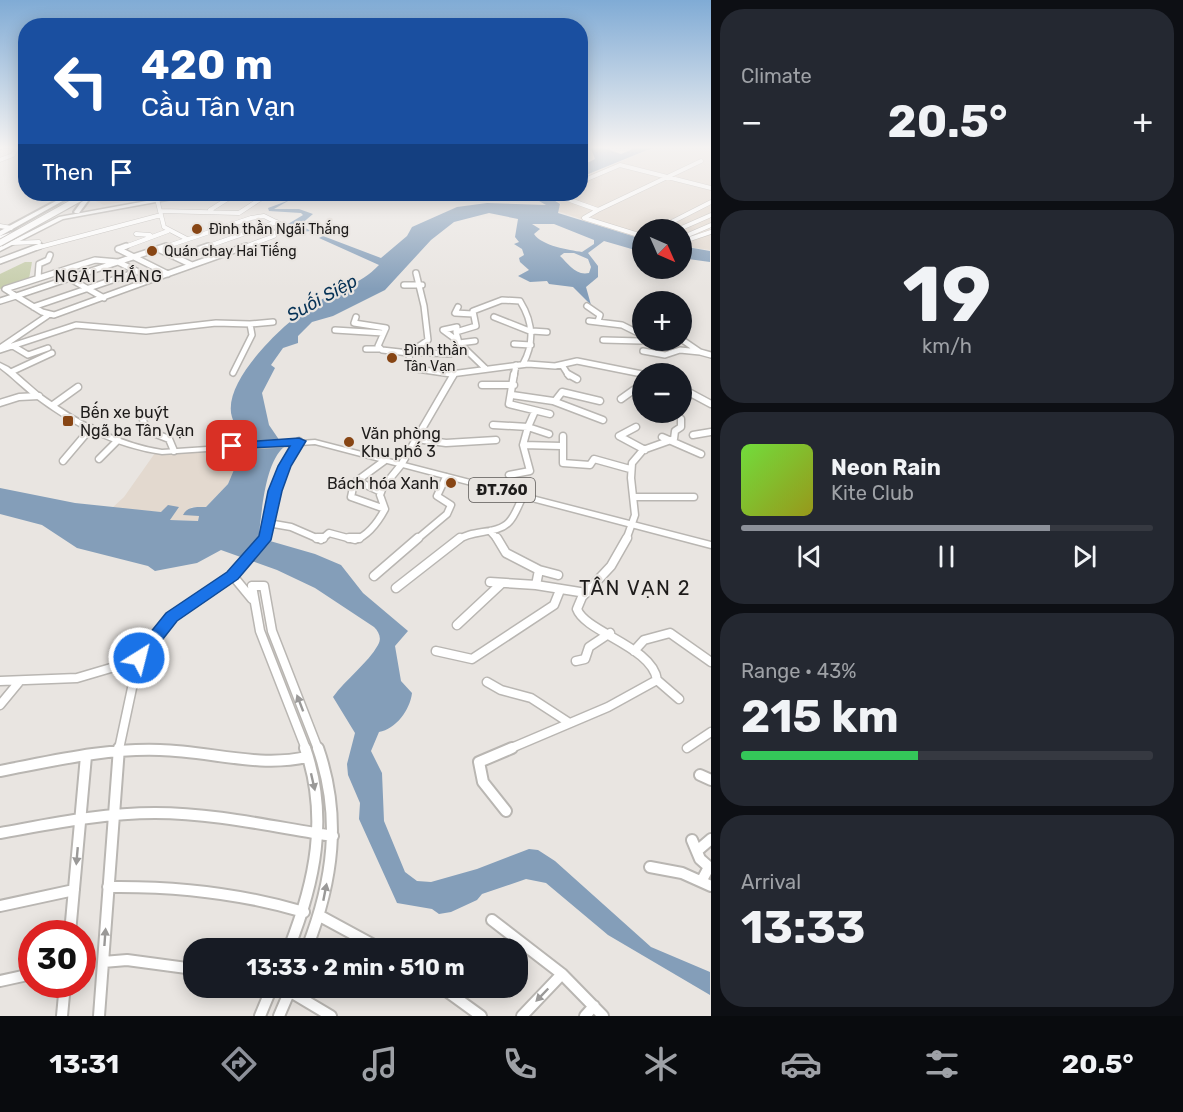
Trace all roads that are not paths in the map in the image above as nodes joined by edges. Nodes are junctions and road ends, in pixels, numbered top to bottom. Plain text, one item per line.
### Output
1 (633, 193) edge
2 (59, 201) edge
3 (73, 201) edge
4 (82, 201) edge
5 (88, 201) edge
6 (139, 201) edge
7 (146, 201) edge
8 (157, 201) edge
9 (224, 201) edge
10 (257, 201) edge
11 (569, 201) edge
12 (711, 201) edge
13 (104, 206) junction
14 (711, 206) edge
15 (210, 210) junction
16 (598, 210) junction
17 (77, 213) junction
18 (160, 213) junction
19 (711, 215) edge
20 (677, 219) edge
21 (686, 219) edge
22 (278, 222) junction
23 (692, 223) edge
24 (711, 225) edge
25 (0, 226) edge
26 (11, 228) junction
27 (220, 229) junction
28 (168, 231) junction
29 (711, 232) edge
30 (632, 233) edge
31 (136, 234) dead end
32 (692, 234) edge
33 (152, 236) junction
34 (237, 236) junction
35 (0, 239) edge
36 (62, 239) junction
37 (187, 239) junction
38 (692, 240) edge
39 (12, 243) junction
40 (254, 243) junction
41 (0, 249) edge
42 (158, 249) junction
43 (50, 255) dead end
44 (134, 257) junction
45 (176, 257) junction
46 (0, 261) edge
47 (118, 262) junction
48 (192, 265) junction
49 (57, 271) junction
50 (136, 272) junction
51 (416, 273) dead end
52 (168, 274) junction
53 (38, 277) junction
54 (69, 278) junction
55 (153, 280) junction
56 (404, 285) dead end
57 (422, 285) junction
58 (87, 289) junction
59 (496, 294) dead end
60 (16, 296) junction
61 (104, 298) junction
62 (502, 300) junction
63 (0, 301) edge
64 (588, 306) dead end
65 (33, 307) junction
66 (458, 308) dead end
67 (473, 314) junction
68 (51, 315) junction
69 (356, 316) dead end
70 (494, 317) dead end
71 (589, 321) dead end
72 (598, 321) junction
73 (273, 322) dead end
74 (250, 324) junction
75 (456, 327) dead end
76 (335, 330) dead end
77 (632, 330) edge
78 (532, 332) junction
79 (547, 332) dead end
80 (383, 333) junction
81 (436, 334) dead end
82 (446, 334) junction
83 (603, 340) dead end
84 (475, 341) dead end
85 (632, 341) edge
86 (458, 342) junction
87 (422, 343) junction
88 (514, 344) dead end
89 (531, 345) junction
90 (13, 346) junction
91 (692, 347) edge
92 (0, 349) edge
93 (380, 349) junction
94 (366, 350) dead end
95 (643, 351) dead end
96 (677, 351) edge
97 (690, 351) edge
98 (409, 352) junction
99 (430, 352) junction
100 (700, 352) junction
101 (450, 354) dead end
102 (711, 355) edge
103 (523, 364) junction
104 (0, 365) edge
105 (516, 365) junction
106 (562, 365) junction
107 (485, 368) junction
108 (11, 372) junction
109 (632, 372) edge
110 (233, 373) dead end
111 (455, 373) junction
112 (577, 379) dead end
113 (482, 385) dead end
114 (514, 385) junction
115 (78, 387) dead end
116 (632, 392) edge
117 (692, 394) edge
118 (512, 395) junction
119 (39, 396) junction
120 (621, 399) dead end
121 (555, 401) junction
122 (600, 401) dead end
123 (0, 403) edge
124 (711, 404) edge
125 (52, 405) junction
126 (535, 411) junction
127 (550, 414) dead end
128 (142, 416) dead end
129 (603, 420) dead end
130 (681, 423) edge
131 (223, 425) dead end
132 (493, 425) dead end
133 (528, 427) junction
134 (636, 427) dead end
135 (91, 428) junction
136 (711, 432) edge
137 (549, 434) dead end
138 (693, 435) dead end
139 (563, 436) dead end
140 (662, 437) dead end
141 (416, 439) junction
142 (118, 440) junction
143 (496, 440) dead end
144 (296, 442) junction
145 (669, 442) junction
146 (524, 445) junction
147 (227, 446) junction
148 (561, 446) junction
149 (645, 450) junction
150 (174, 451) junction
151 (701, 454) dead end
152 (99, 459) dead end
153 (63, 461) dead end
154 (384, 461) junction
155 (401, 465) junction
156 (630, 469) junction
157 (509, 475) dead end
158 (446, 477) junction
159 (357, 481) junction
160 (381, 492) junction
161 (523, 495) junction
162 (633, 496) junction
163 (694, 497) dead end
164 (385, 509) junction
165 (268, 523) junction
166 (632, 524) junction
167 (490, 531) junction
168 (711, 544) edge
169 (539, 570) junction
170 (558, 575) dead end
171 (233, 576) junction
172 (374, 576) dead end
173 (490, 582) dead end
174 (502, 583) junction
175 (536, 585) junction
176 (396, 588) dead end
177 (560, 590) junction
178 (586, 593) junction
179 (252, 599) junction
180 (457, 625) dead end
181 (267, 633) junction
182 (609, 633) junction
183 (436, 651) dead end
184 (634, 651) junction
185 (138, 660) junction
186 (576, 661) dead end
187 (711, 662) edge
188 (657, 680) junction
189 (19, 682) junction
190 (487, 682) dead end
191 (2, 683) edge
192 (679, 699) dead end
193 (0, 705) edge
194 (568, 723) junction
195 (711, 732) edge
196 (687, 748) dead end
197 (118, 752) junction
198 (86, 756) junction
199 (307, 757) junction
200 (0, 771) edge
201 (700, 775) dead end
202 (711, 780) edge
203 (506, 811) dead end
204 (114, 815) junction
205 (80, 819) junction
206 (0, 833) edge
207 (318, 834) junction
208 (333, 836) junction
209 (711, 839) edge
210 (692, 840) dead end
211 (697, 851) junction
212 (650, 867) dead end
213 (706, 883) edge
214 (108, 887) junction
215 (74, 890) junction
216 (0, 906) edge
217 (304, 912) junction
218 (320, 915) junction
219 (71, 920) edge
220 (492, 920) dead end
221 (293, 938) edge
222 (311, 938) edge
223 (361, 938) edge
224 (103, 962) junction
225 (183, 968) edge
226 (562, 974) junction
227 (18, 977) edge
228 (0, 981) edge
229 (64, 998) edge
230 (267, 998) edge
231 (286, 998) edge
232 (304, 998) edge
233 (456, 998) edge
234 (594, 1006) junction
235 (62, 1016) edge
236 (99, 1016) edge
237 (260, 1016) edge
238 (279, 1016) edge
239 (331, 1016) edge
240 (481, 1016) edge
241 (522, 1016) edge
242 (585, 1016) edge
243 (603, 1016) edge

1 - 16 street
2 - 26 highway
3 - 35 highway, bridge
4 - 17 highway
5 - 13 main road
6 - 13 main road
7 - 17 main road
8 - 18 street
9 - 15 street
10 - 15 street
11 - 16 street
12 - 20 street
13 - 17 main road
14 - 21 street
15 - 18 street
16 - 30 street
17 - 35 main road
17 - 39 main road
18 - 28 street
18 - 36 street
19 - 23 street
22 - 27 street
22 - 34 street
22 - 40 street
24 - 32 street
25 - 26 street
26 - 35 highway
27 - 34 street
27 - 37 street
28 - 33 street
28 - 37 street
29 - 38 street
31 - 33 street
33 - 44 street
34 - 40 street
34 - 45 street
36 - 39 street
36 - 46 street
37 - 42 street
39 - 41 main road
40 - 48 street
42 - 44 street
42 - 45 street
43 - 53 street
44 - 47 street
44 - 52 street
45 - 48 street
47 - 49 street
47 - 50 street
47 - 54 street
48 - 52 street
49 - 53 street
49 - 54 street
50 - 55 street
50 - 58 street
51 - 57 street
52 - 55 street
53 - 60 street
54 - 58 street
54 - 60 street
55 - 61 street
56 - 57 street
57 - 87 street
58 - 61 street
58 - 65 street
59 - 62 street
60 - 63 street
60 - 65 street
61 - 68 street
62 - 67 street
62 - 78 street
64 - 72 street
65 - 68 street
66 - 67 street
67 - 86 street
68 - 92 street
69 - 80 street
70 - 78 street
71 - 72 street
72 - 77 street
73 - 74 street
74 - 90 street
74 - 110 street
75 - 82 street
76 - 80 street
78 - 79 street
78 - 89 street
80 - 93 street
81 - 82 street
82 - 86 street
83 - 85 street
84 - 86 street
86 - 107 street
87 - 98 street
87 - 99 street
88 - 89 street
89 - 103 street
90 - 92 street
90 - 108 street
91 - 100 street
93 - 94 street
93 - 98 street
95 - 96 street
97 - 100 street
98 - 99 street
98 - 111 street
99 - 101 street
100 - 102 street
103 - 105 street
103 - 106 street
104 - 108 main road
105 - 107 street
105 - 114 street
106 - 109 street
106 - 112 street
107 - 111 street
108 - 119 main road
111 - 141 street
113 - 114 street
114 - 118 street
115 - 125 street
116 - 120 street
117 - 124 street
118 - 121 street
118 - 126 street
119 - 123 street
119 - 125 main road
121 - 122 street
121 - 129 street
125 - 135 main road
126 - 127 street
126 - 133 street
128 - 150 street
130 - 145 street
131 - 147 street
132 - 133 street
133 - 137 street
133 - 146 street
134 - 149 street
135 - 142 main road
135 - 153 street
136 - 138 street
139 - 148 street
140 - 145 street
141 - 143 street
141 - 155 street
142 - 150 main road
142 - 152 street
144 - 147 main road
144 - 154 main road, ĐT.760
144 - 165 street
145 - 149 street
145 - 151 street
146 - 148 street
146 - 157 street
147 - 150 main road
148 - 156 street
149 - 156 street
154 - 155 main road, ĐT.760
154 - 159 street
155 - 158 main road, ĐT.760
155 - 160 street
156 - 162 street
158 - 161 main road, ĐT.760
158 - 172 street
159 - 160 street
159 - 164 street
160 - 164 street
161 - 166 main road, ĐT.760
161 - 167 street
162 - 163 street
162 - 166 street
164 - 165 street
165 - 171 street
166 - 168 main road, ĐT.760
166 - 178 street
167 - 169 street
167 - 176 street
169 - 170 street
169 - 175 street
171 - 179 street
171 - 185 street
173 - 174 street
174 - 175 street
174 - 180 street
175 - 177 street
177 - 178 street
177 - 183 street
178 - 182 street
179 - 181 street
179 - 181 street
181 - 199 street
208 -> 181 street
182 - 184 street
182 - 186 street
184 - 187 street
184 - 188 street
185 - 189 street
185 - 197 street
188 - 192 street
188 - 194 street
189 - 191 street
189 - 193 street
190 - 194 street
194 - 203 street
195 - 196 street
197 - 198 street
197 - 199 street
197 - 204 street
198 - 200 street
198 - 205 street
199 -> 207 street
201 - 202 street
204 - 205 street
204 - 207 street
204 - 214 street
205 - 206 street
205 -> 215 street
207 - 208 street
207 - 217 street
218 -> 208 street
209 - 211 street
210 - 211 street
211 - 213 street
212 - 213 street
214 - 217 street
224 -> 214 street
215 - 216 street
215 - 219 street
217 - 221 street
218 - 222 street
218 - 223 street
220 - 226 street
224 - 225 street
224 - 236 street
226 - 234 street
226 -> 241 street
227 - 228 street
229 - 235 street
230 - 237 street
231 - 238 street
232 - 239 street
233 - 240 street
234 - 242 street
234 - 243 street

